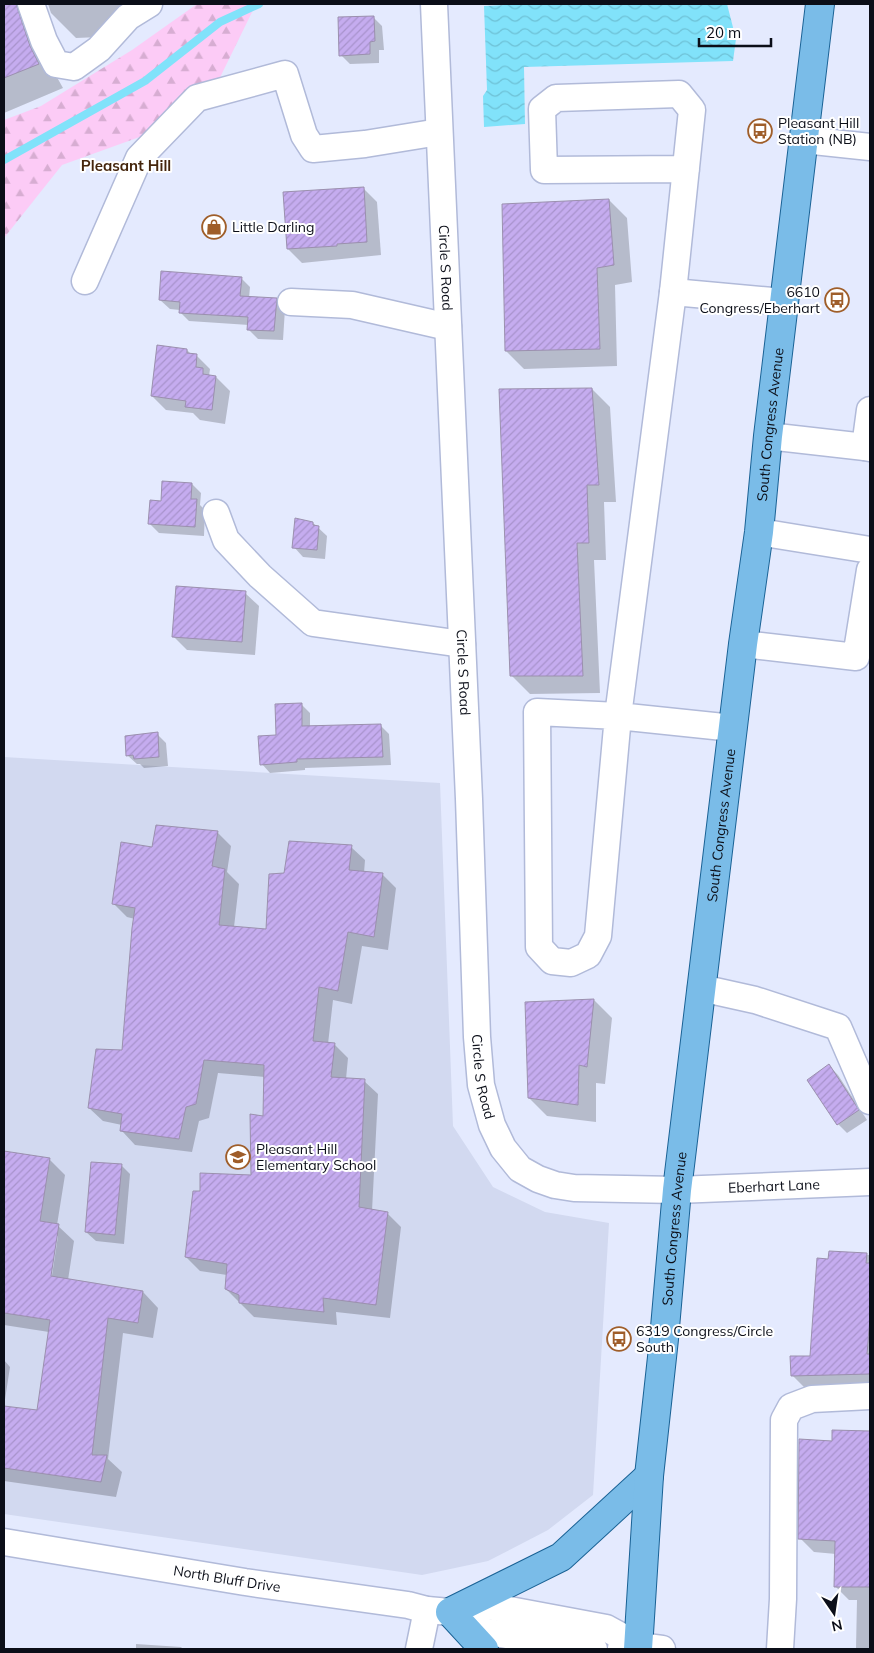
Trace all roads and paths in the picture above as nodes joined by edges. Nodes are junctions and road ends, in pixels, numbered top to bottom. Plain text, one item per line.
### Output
1 (31, 4) edge
2 (149, 4) edge
3 (434, 4) edge
4 (820, 4) edge
5 (440, 132) junction
6 (804, 140) junction
7 (870, 147) edge
8 (686, 168) junction
9 (85, 281) dead end
10 (673, 292) junction
11 (291, 302) dead end
12 (784, 302) junction
13 (448, 327) junction
14 (870, 410) edge
15 (768, 436) junction
16 (868, 447) edge
17 (216, 512) dead end
18 (759, 532) junction
19 (870, 550) edge
20 (870, 570) edge
21 (462, 644) junction
22 (743, 644) junction
23 (618, 716) junction
24 (733, 728) junction
25 (701, 988) junction
26 (870, 1101) edge
27 (870, 1182) edge
28 (677, 1190) junction
29 (870, 1396) edge
30 (649, 1476) junction
31 (4, 1542) edge
32 (438, 1611) junction
33 (646, 1648) edge
34 (419, 1649) edge
35 (484, 1649) edge
36 (594, 1649) edge
37 (608, 1649) edge
38 (780, 1649) edge

1 - 2 street
3 - 5 street, Circle S Road
4 - 6 main road, South Congress Avenue
5 - 9 street
5 - 13 street, Circle S Road
6 - 7 street
6 - 12 main road, South Congress Avenue
8 - 8 street
8 - 10 street
10 - 12 street
10 - 23 street
11 - 13 street
12 - 15 main road, South Congress Avenue
13 - 21 street, Circle S Road
14 - 16 street
15 - 16 street
15 - 18 main road, South Congress Avenue
17 - 21 street
18 - 19 street
18 - 22 main road, South Congress Avenue
20 - 22 street
21 - 28 street, Circle S Road
22 - 24 main road, South Congress Avenue
23 - 23 street
23 - 24 street
24 - 25 main road, South Congress Avenue
25 - 26 street
25 - 28 main road, South Congress Avenue
27 - 28 street, Eberhart Lane
28 - 30 main road, South Congress Avenue
29 - 38 street
30 - 32 main road
30 - 33 main road, South Congress Avenue
31 - 32 street, North Bluff Drive
32 - 33 street, North Bluff Drive
32 - 34 street
32 - 35 main road
32 - 36 street, North Bluff Drive
33 - 37 street

